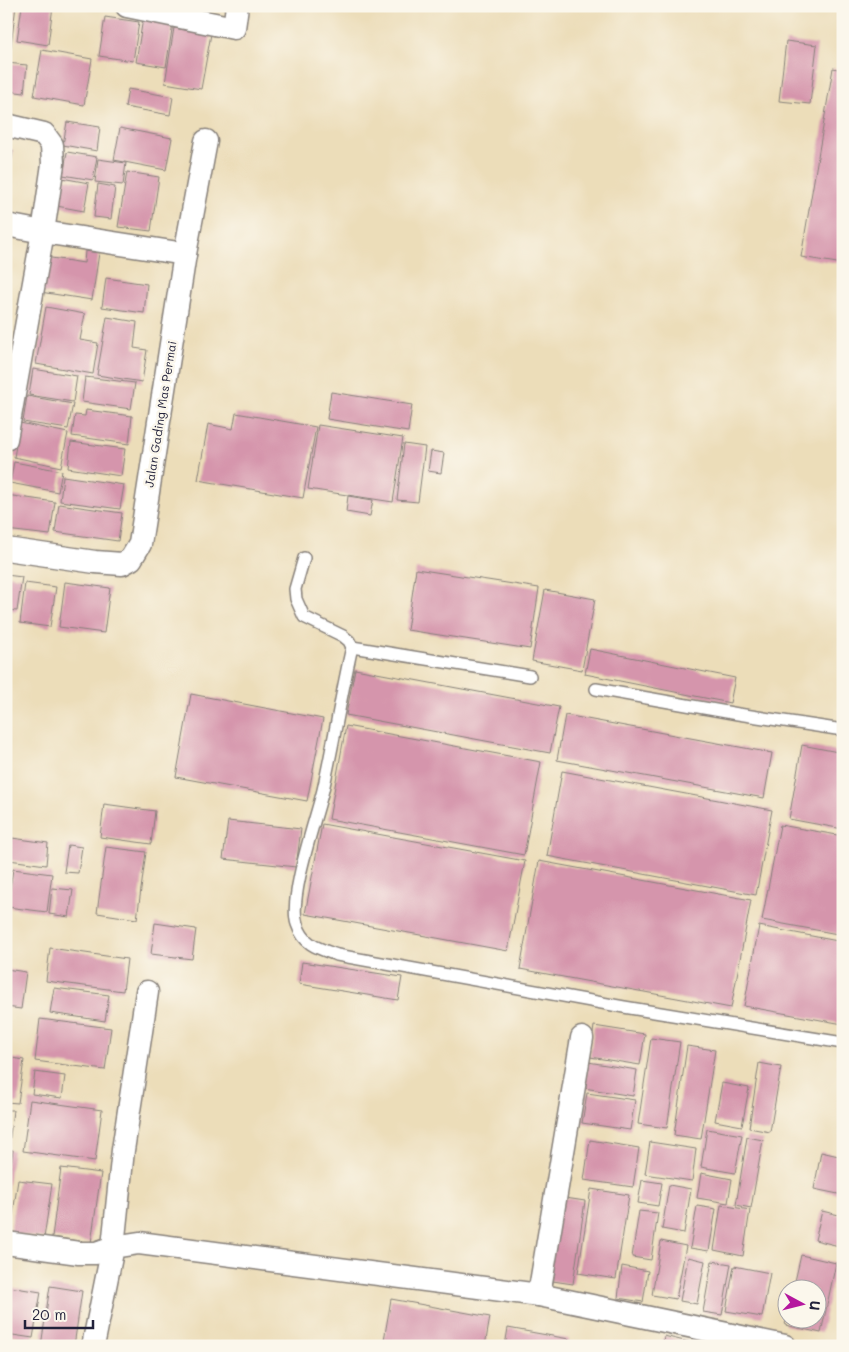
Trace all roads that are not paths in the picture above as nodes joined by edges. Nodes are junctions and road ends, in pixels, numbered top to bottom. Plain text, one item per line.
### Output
1 (128, 6) edge
2 (237, 6) edge
3 (6, 125) edge
4 (206, 141) dead end
5 (6, 225) edge
6 (43, 232) junction
7 (185, 254) junction
8 (10, 398) edge
9 (6, 440) edge
10 (6, 549) edge
11 (304, 558) dead end
12 (352, 647) junction
13 (530, 676) dead end
14 (596, 689) dead end
15 (843, 730) edge
16 (147, 992) dead end
17 (582, 1038) dead end
18 (843, 1043) edge
19 (6, 1243) edge
20 (113, 1247) junction
21 (538, 1295) junction
22 (93, 1346) edge
23 (785, 1346) edge

1 - 2 street
3 - 6 street
4 - 7 street, Jalan Gading Mas Permai
5 - 6 street
6 - 7 street
6 - 8 street
7 - 10 street, Jalan Gading Mas Permai
8 - 9 street
11 - 12 lane
12 - 13 lane
12 - 18 lane
14 - 15 lane
16 - 20 street
17 - 21 street
19 - 20 street
20 - 21 street
20 - 22 street
21 - 23 street

